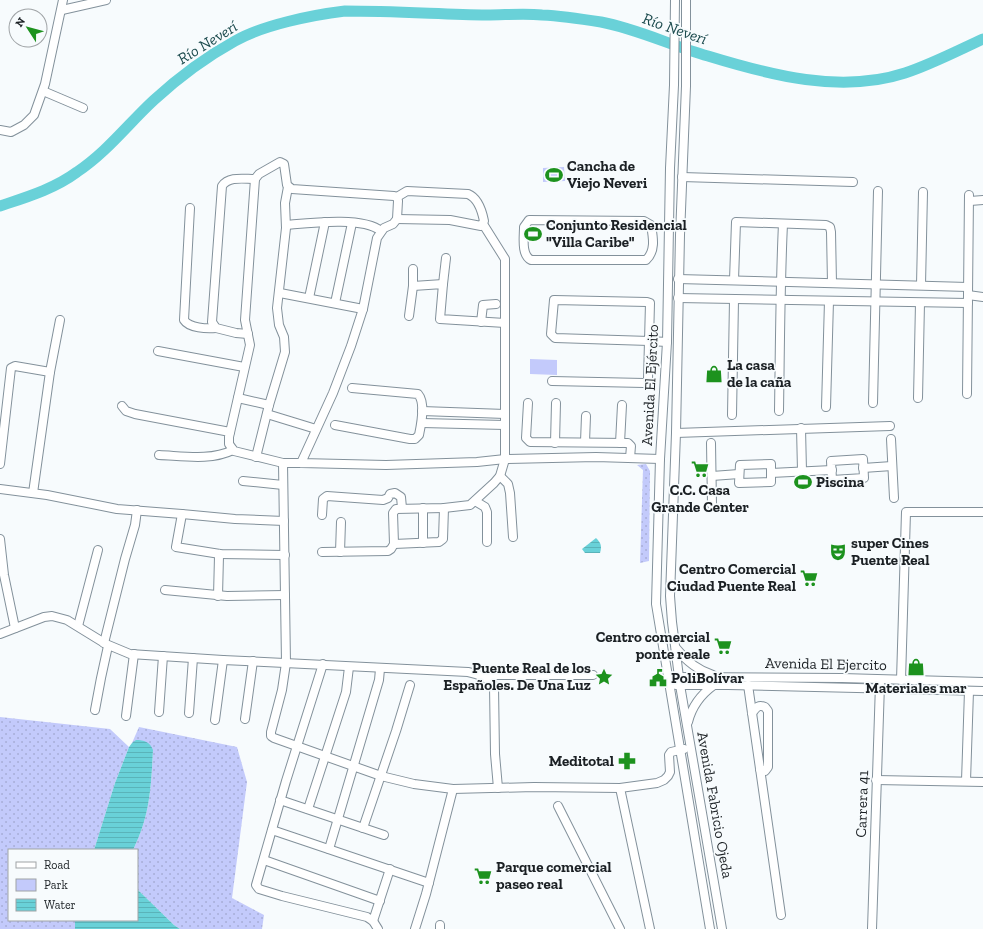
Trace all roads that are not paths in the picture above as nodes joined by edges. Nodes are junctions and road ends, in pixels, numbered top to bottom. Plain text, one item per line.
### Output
1 (63, 0) edge
2 (106, 0) edge
3 (675, 3) edge
4 (686, 3) edge
5 (62, 10) junction
6 (43, 91) junction
7 (83, 108) dead end
8 (0, 130) edge
9 (682, 177) junction
10 (255, 179) junction
11 (853, 182) dead end
12 (288, 187) junction
13 (878, 191) dead end
14 (923, 192) dead end
15 (397, 197) junction
16 (983, 200) edge
17 (190, 208) dead end
18 (397, 219) junction
19 (325, 222) junction
20 (352, 223) junction
21 (483, 224) junction
22 (783, 224) junction
23 (286, 225) junction
24 (381, 231) junction
25 (669, 239) junction
26 (654, 240) junction
27 (446, 258) dead end
28 (413, 269) dead end
29 (678, 279) junction
30 (734, 280) junction
31 (781, 281) junction
32 (832, 283) junction
33 (443, 284) junction
34 (875, 284) junction
35 (921, 285) junction
36 (414, 286) junction
37 (968, 287) junction
38 (280, 293) junction
39 (983, 297) edge
40 (309, 298) junction
41 (678, 298) junction
42 (968, 299) junction
43 (734, 300) junction
44 (782, 301) junction
45 (829, 302) junction
46 (875, 302) junction
47 (335, 303) junction
48 (920, 303) junction
49 (496, 304) dead end
50 (362, 309) junction
51 (409, 316) dead end
52 (60, 320) dead end
53 (481, 322) junction
54 (505, 323) junction
55 (216, 328) junction
56 (248, 334) junction
57 (649, 341) junction
58 (667, 342) junction
59 (158, 351) dead end
60 (244, 367) junction
61 (50, 372) junction
62 (552, 381) dead end
63 (352, 388) dead end
64 (967, 394) dead end
65 (238, 398) junction
66 (918, 398) dead end
67 (528, 403) dead end
68 (556, 403) dead end
69 (873, 403) dead end
70 (622, 405) dead end
71 (122, 406) dead end
72 (826, 407) dead end
73 (268, 410) junction
74 (422, 411) junction
75 (779, 412) dead end
76 (505, 414) junction
77 (732, 415) dead end
78 (586, 416) dead end
79 (422, 423) junction
80 (335, 425) dead end
81 (505, 425) junction
82 (890, 426) dead end
83 (800, 428) junction
84 (316, 429) junction
85 (230, 432) junction
86 (676, 433) junction
87 (891, 439) dead end
88 (586, 442) junction
89 (620, 442) junction
90 (555, 443) junction
91 (711, 443) dead end
92 (233, 450) junction
93 (159, 455) dead end
94 (256, 456) junction
95 (630, 458) junction
96 (505, 459) junction
97 (660, 459) junction
98 (283, 463) junction
99 (301, 463) junction
100 (0, 464) edge
101 (892, 466) junction
102 (863, 468) junction
103 (832, 470) junction
104 (802, 471) junction
105 (771, 473) junction
106 (739, 474) junction
107 (500, 476) junction
108 (712, 476) junction
109 (243, 481) dead end
110 (283, 485) junction
111 (0, 489) edge
112 (33, 493) junction
113 (894, 498) dead end
114 (475, 501) junction
115 (712, 505) dead end
116 (402, 508) junction
117 (423, 508) junction
118 (444, 508) junction
119 (137, 510) junction
120 (983, 512) edge
121 (182, 514) junction
122 (322, 515) dead end
123 (284, 521) junction
124 (341, 522) dead end
125 (513, 537) dead end
126 (0, 539) edge
127 (487, 542) dead end
128 (423, 543) junction
129 (394, 544) junction
130 (98, 550) dead end
131 (322, 552) dead end
132 (340, 552) junction
133 (220, 554) junction
134 (285, 555) junction
135 (1, 559) edge
136 (165, 590) dead end
137 (285, 595) junction
138 (218, 596) junction
139 (78, 626) junction
140 (15, 628) junction
141 (0, 634) edge
142 (106, 644) junction
143 (676, 648) junction
144 (134, 654) junction
145 (163, 656) junction
146 (193, 658) junction
147 (223, 660) junction
148 (665, 660) junction
149 (252, 661) junction
150 (677, 661) junction
151 (286, 663) junction
152 (323, 664) junction
153 (349, 666) junction
154 (380, 668) junction
155 (593, 675) dead end
156 (485, 677) junction
157 (727, 677) junction
158 (880, 679) junction
159 (901, 680) junction
160 (669, 681) junction
161 (680, 681) junction
162 (983, 682) edge
163 (410, 685) dead end
164 (714, 685) junction
165 (748, 685) junction
166 (880, 689) junction
167 (969, 691) junction
168 (983, 691) edge
169 (95, 710) dead end
170 (159, 712) dead end
171 (188, 713) dead end
172 (752, 713) junction
173 (126, 716) dead end
174 (216, 720) dead end
175 (245, 720) dead end
176 (687, 725) junction
177 (297, 746) junction
178 (691, 748) junction
179 (680, 750) junction
180 (326, 756) junction
181 (353, 766) junction
182 (760, 769) junction
183 (381, 776) junction
184 (876, 780) junction
185 (966, 781) junction
186 (983, 782) edge
187 (498, 788) junction
188 (620, 788) junction
189 (453, 789) junction
190 (280, 800) junction
191 (558, 806) dead end
192 (308, 809) junction
193 (337, 819) junction
194 (363, 828) junction
195 (272, 830) junction
196 (384, 834) dead end
197 (329, 849) junction
198 (264, 860) junction
199 (390, 870) junction
200 (429, 883) junction
201 (380, 901) junction
202 (781, 915) dead end
203 (373, 921) junction
204 (378, 929) edge
205 (415, 929) edge
206 (620, 929) edge
207 (650, 929) edge
208 (710, 929) edge
209 (722, 929) edge
210 (872, 929) edge

1 - 5 street
2 - 5 street
3 - 25 street, Avenida El Ejército
4 - 9 street, Avenida El Ejército
5 - 6 street
6 - 7 street
6 - 8 street
9 - 11 street
9 - 29 street, Avenida El Ejército
10 - 12 street
10 - 55 street
10 - 56 street
12 - 15 street
12 - 23 street
13 - 34 street
14 - 35 street
15 - 18 street
15 - 21 street
16 - 37 street
17 - 55 street
18 - 21 street
18 - 24 street
19 - 20 street
19 - 23 street
19 - 40 street
20 - 24 street
20 - 47 street
21 - 54 street
22 - 30 street
22 - 31 street
22 - 32 street
23 - 38 street
24 - 50 street
25 - 26 street
25 - 58 street, Avenida El Ejército
26 - 26 street
27 - 33 street
28 - 36 street
29 - 30 street
29 - 41 street, Avenida El Ejército
30 - 31 street
31 - 32 street
31 - 44 street
32 - 34 street
33 - 36 street
33 - 53 street
34 - 35 street
34 - 46 street
35 - 37 street
36 - 51 street
37 - 42 street
38 - 40 street
38 - 73 street
39 - 42 street
40 - 47 street
41 - 43 street
41 - 86 street, Avenida El Ejército
42 - 48 street
42 - 64 street
43 - 44 street
43 - 77 street
44 - 45 street
44 - 75 street
45 - 46 street
45 - 72 street
46 - 48 street
46 - 69 street
47 - 50 street
48 - 66 street
49 - 53 street
50 - 84 street
52 - 61 street
53 - 54 street
54 - 76 street
55 - 56 street
56 - 60 street
57 - 57 street
57 - 58 street
57 - 62 street
58 - 97 street, Avenida El Ejército
59 - 60 street
60 - 65 street
61 - 100 street
61 - 112 street
63 - 74 street
65 - 73 street
65 - 85 street
67 - 90 street
68 - 90 street
70 - 89 street
71 - 85 street
73 - 84 street
73 - 94 street
74 - 76 street
74 - 79 street
76 - 81 street
78 - 88 street
79 - 80 street
79 - 81 street
81 - 96 street
82 - 83 street
83 - 86 street
83 - 104 street
84 - 99 street
85 - 92 street
86 - 143 street, Avenida El Ejército
87 - 101 street
88 - 89 street
88 - 90 street
89 - 95 street
91 - 108 street
92 - 93 street
92 - 94 street
94 - 98 street
95 - 96 street
95 - 97 street
96 - 99 street
96 - 107 street
97 - 148 street, Avenida El Ejército
98 - 99 street
98 - 110 street
101 - 102 street
101 - 113 street
102 - 103 street
102 - 103 street
103 - 104 street
104 - 105 street
105 - 106 street
105 - 106 street
106 - 108 street
107 - 114 street
107 - 125 street
108 - 115 street
109 - 110 street
110 - 123 street
111 - 112 street
112 - 119 street
114 - 118 street
114 - 127 street
116 - 117 street
116 - 122 street
116 - 129 street
117 - 118 street
117 - 128 street
118 - 128 street
119 - 121 street
119 - 142 street
120 - 159 street
121 - 123 street
121 - 133 street
123 - 134 street
124 - 132 street
126 - 135 street
128 - 129 street
129 - 132 street
130 - 139 street
131 - 132 street
133 - 134 street
133 - 138 street
134 - 137 street
135 - 140 street
136 - 138 street
137 - 138 street
137 - 151 street
139 - 140 street
139 - 142 street
140 - 141 street
142 - 144 street
142 - 169 street
143 - 150 street, Avenida El Ejército
143 - 157 street
144 - 145 street
144 - 173 street
145 - 146 street
145 - 170 street
146 - 147 street
146 - 171 street
147 - 149 street
147 - 174 street
148 - 150 street
148 - 160 street, Avenida El Ejército
149 - 151 street
149 - 175 street
150 - 161 street, Avenida El Ejército
151 - 152 street
151 - 177 street
152 - 153 street
152 - 177 street
153 - 154 street
153 - 180 street
154 - 156 street
154 - 181 street
155 - 156 street
156 - 187 street
157 - 158 street, Avenida El Ejercito
157 - 161 street, Avenida El Ejercito
158 - 159 street, Avenida El Ejercito
158 - 166 street, Carrera 41
159 - 162 street, Avenida El Ejercito
160 - 161 street, Avenida El Ejercito
160 - 179 street, Avenida Fabricio Ojeda
161 - 164 street, Avenida El Ejercito
161 - 176 street, Avenida Fabricio Ojeda
163 - 183 street
164 - 165 street, Avenida El Ejercito
164 - 176 street
165 - 166 street, Avenida El Ejercito
165 - 172 street
166 - 167 street, Avenida El Ejercito
166 - 184 street, Carrera 41
167 - 168 street, Avenida El Ejercito
167 - 185 street
172 - 182 street
172 - 182 street
176 - 178 street, Avenida Fabricio Ojeda
177 - 180 street
177 - 190 street
178 - 179 street
178 - 209 street, Avenida Fabricio Ojeda
179 - 188 street
179 - 208 street, Avenida Fabricio Ojeda
180 - 181 street
180 - 192 street
181 - 183 street
181 - 193 street
182 - 202 street
183 - 189 street
183 - 194 street
184 - 185 street
184 - 210 street, Carrera 41
185 - 186 street
187 - 188 street
187 - 189 street
188 - 207 street
189 - 200 street
190 - 192 street
190 - 195 street
191 - 206 street
192 - 193 street
193 - 194 street
193 - 197 street
194 - 196 street
195 - 197 street
195 - 198 street
197 - 199 street
198 - 201 street
198 - 203 street
199 - 200 street
199 - 201 street
200 - 205 street
201 - 203 street
203 - 204 street

